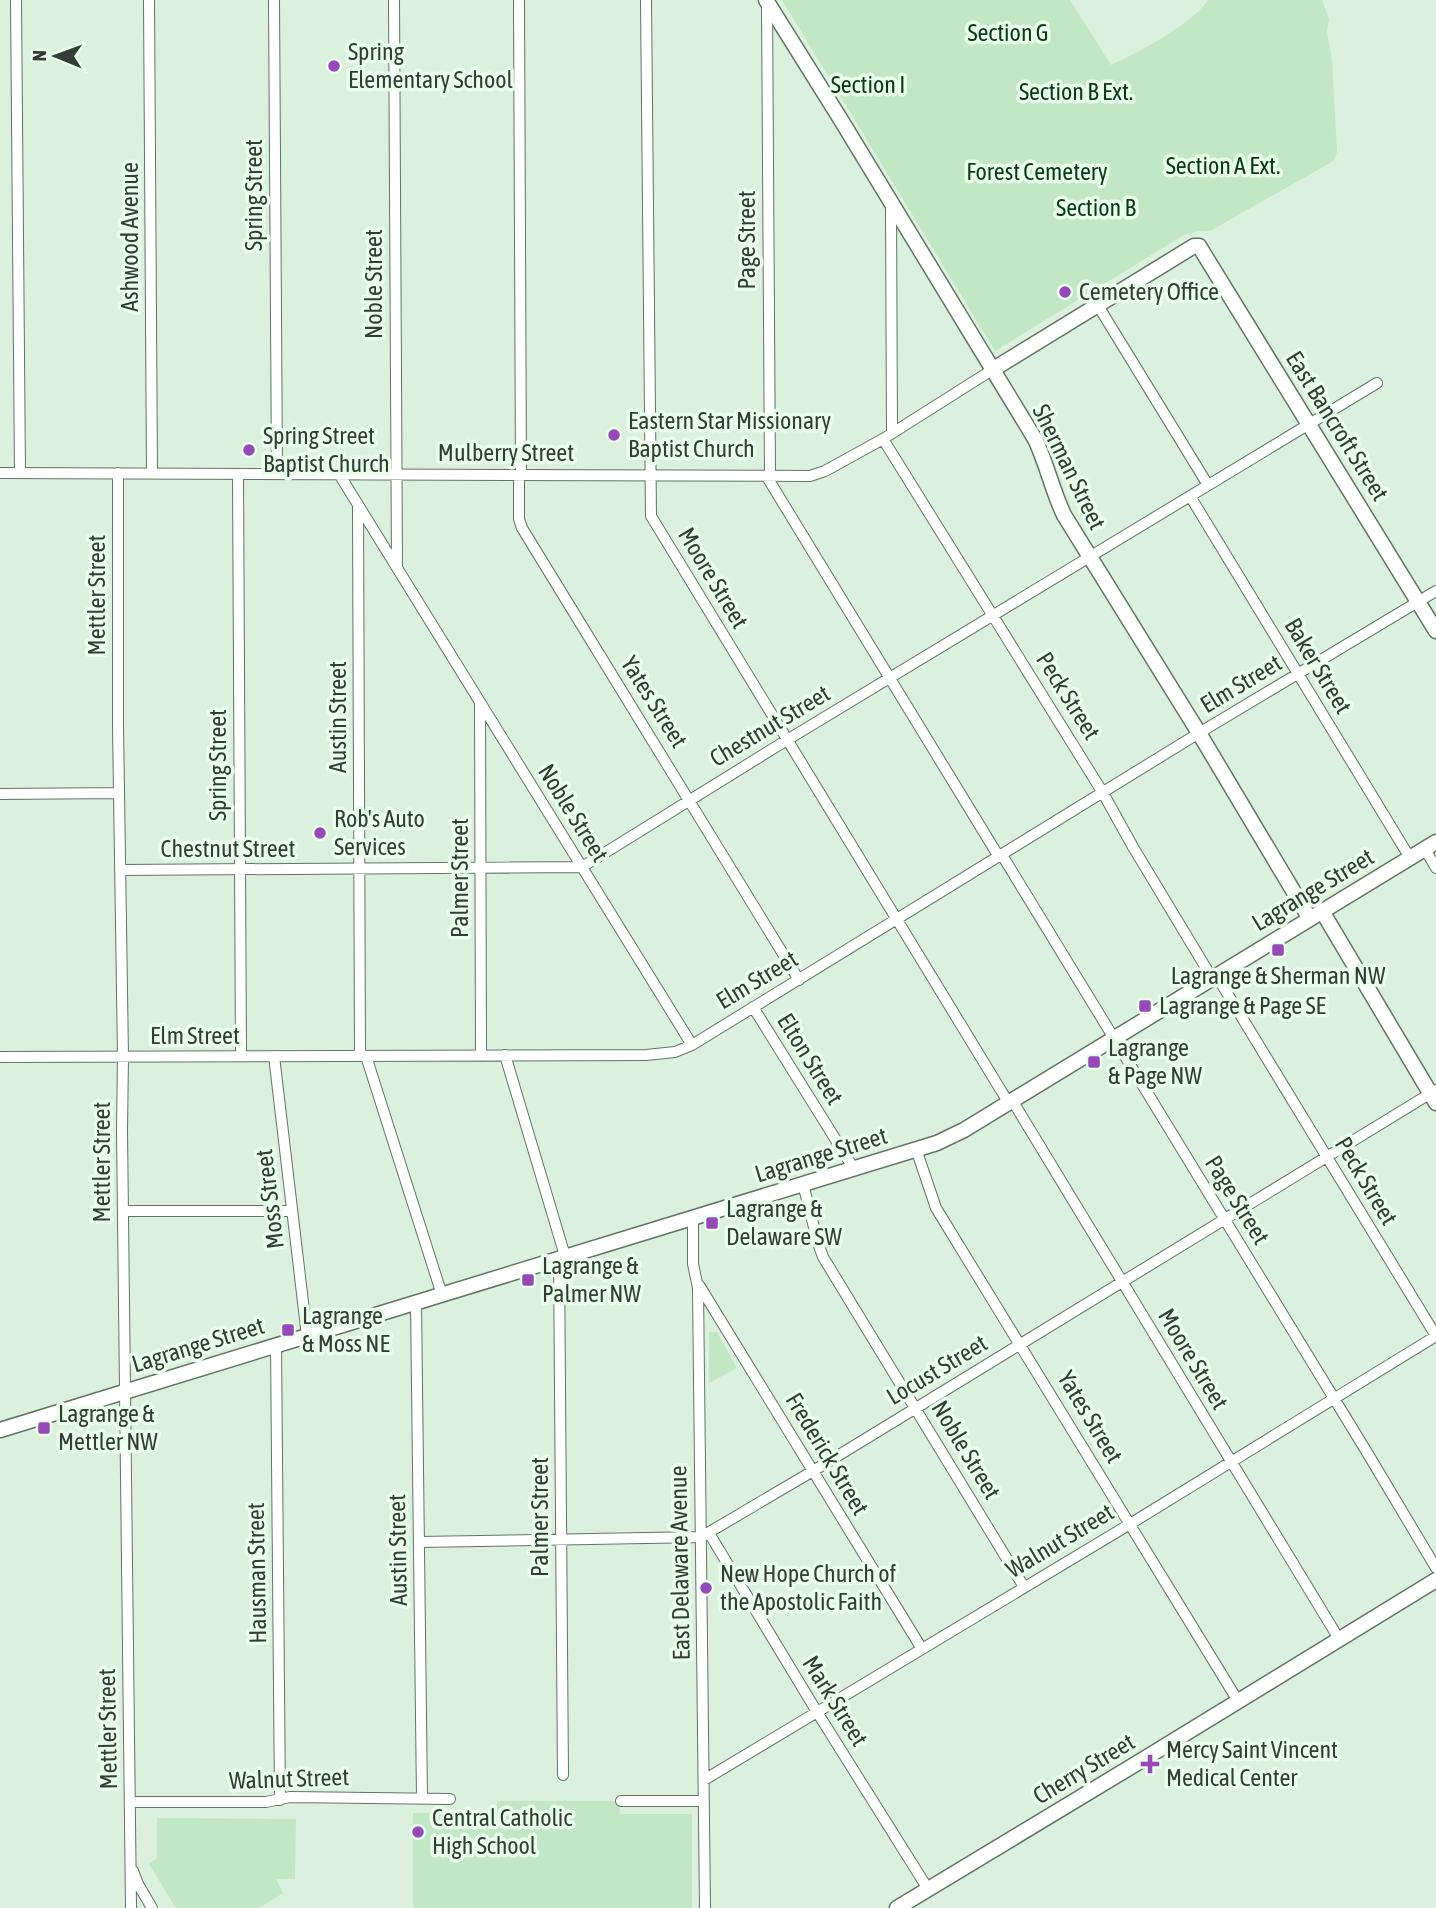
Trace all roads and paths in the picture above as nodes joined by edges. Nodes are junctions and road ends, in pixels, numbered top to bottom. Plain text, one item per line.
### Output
1 (16, 0) edge
2 (149, 0) edge
3 (274, 0) edge
4 (394, 0) edge
5 (519, 0) edge
6 (646, 0) edge
7 (766, 1) edge
8 (891, 203) junction
9 (1199, 246) joint
10 (1097, 304) junction
11 (992, 370) junction
12 (1377, 383) dead end
13 (1308, 424) junction
14 (888, 436) junction
15 (0, 473) edge
16 (20, 473) junction
17 (118, 473) junction
18 (152, 474) junction
19 (238, 474) junction
20 (277, 474) junction
21 (339, 474) junction
22 (396, 475) junction
23 (520, 476) junction
24 (649, 476) junction
25 (769, 477) junction
26 (1208, 485) junction
27 (1190, 496) junction
28 (358, 505) junction
29 (1089, 558) junction
30 (397, 567) junction
31 (1436, 591) edge
32 (1418, 600) junction
33 (994, 616) junction
34 (1436, 631) edge
35 (1298, 674) junction
36 (890, 678) junction
37 (480, 701) junction
38 (1199, 733) junction
39 (788, 740) junction
40 (118, 793) junction
41 (1103, 793) junction
42 (0, 794) edge
43 (689, 801) junction
44 (1430, 845) edge
45 (1000, 856) junction
46 (1410, 858) junction
47 (582, 867) junction
48 (1436, 867) edge
49 (360, 869) junction
50 (481, 869) junction
51 (120, 870) junction
52 (240, 870) junction
53 (1316, 915) junction
54 (897, 920) junction
55 (1214, 976) junction
56 (799, 980) junction
57 (753, 1007) junction
58 (1114, 1038) junction
59 (692, 1045) junction
60 (505, 1055) junction
61 (241, 1056) junction
62 (274, 1056) junction
63 (363, 1056) junction
64 (481, 1056) junction
65 (0, 1057) edge
66 (123, 1057) junction
67 (1434, 1095) edge
68 (1010, 1101) junction
69 (916, 1149) junction
70 (1327, 1157) junction
71 (854, 1169) junction
72 (803, 1184) junction
73 (123, 1211) junction
74 (292, 1211) junction
75 (694, 1217) junction
76 (1224, 1220) junction
77 (562, 1257) junction
78 (697, 1281) junction
79 (1121, 1283) junction
80 (442, 1295) junction
81 (416, 1303) junction
82 (307, 1336) junction
83 (1436, 1336) edge
84 (1021, 1344) junction
85 (276, 1345) junction
86 (125, 1391) junction
87 (1334, 1399) junction
88 (915, 1408) junction
89 (0, 1430) edge
90 (1231, 1462) junction
91 (813, 1471) junction
92 (1130, 1524) junction
93 (705, 1535) junction
94 (562, 1540) junction
95 (419, 1542) junction
96 (1436, 1568) edge
97 (1436, 1580) edge
98 (1024, 1587) junction
99 (1339, 1639) junction
100 (922, 1649) junction
101 (1238, 1701) junction
102 (817, 1712) junction
103 (564, 1775) dead end
104 (704, 1780) junction
105 (422, 1798) junction
106 (450, 1799) dead end
107 (281, 1800) junction
108 (621, 1801) dead end
109 (704, 1801) junction
110 (130, 1802) junction
111 (130, 1850) junction
112 (928, 1889) junction
113 (131, 1908) edge
114 (152, 1908) edge
115 (705, 1908) edge
116 (897, 1908) edge

1 - 16 street
2 - 18 street, Ashwood Avenue
3 - 20 street, Spring Street
4 - 22 street, Noble Street
5 - 23 street, Yates Street
6 - 24 street, Moore Street
7 - 8 main road, Sherman Street
7 - 25 street, Page Street
8 - 11 main road, Sherman Street
8 - 14 street
9 - 10 main road, Mulberry Street
9 - 13 main road, East Bancroft Street
10 - 11 main road, Mulberry Street
10 - 26 street
11 - 14 street, Mulberry Street
11 - 29 main road, Sherman Street
12 - 13 street, Chestnut Street
13 - 26 street, Chestnut Street
13 - 32 main road, East Bancroft Street
14 - 25 street, Mulberry Street
14 - 33 street, Peck Street
15 - 16 street, Mulberry Street
16 - 17 street, Mulberry Street
17 - 18 street, Mulberry Street
17 - 40 street, Mettler Street
18 - 19 street, Mulberry Street
19 - 20 street, Mulberry Street
19 - 52 street, Spring Street
20 - 21 street, Mulberry Street
21 - 22 street, Mulberry Street
21 - 28 street, Noble Street
22 - 23 street, Mulberry Street
22 - 30 street, Noble Street
23 - 24 street, Mulberry Street
23 - 43 street, Yates Street
24 - 25 street, Mulberry Street
24 - 39 street, Moore Street
25 - 36 street, Page Street
26 - 27 street, Chestnut Street
27 - 29 street, Chestnut Street
27 - 35 street, Baker Street
28 - 30 street, Noble Street
28 - 49 street, Austin Street
29 - 33 street, Chestnut Street
29 - 38 main road, Sherman Street
30 - 37 street, Noble Street
31 - 32 street, Elm Street
32 - 34 main road, East Bancroft Street
32 - 35 street, Elm Street
33 - 36 street, Chestnut Street
33 - 41 street, Peck Street
35 - 38 street, Elm Street
35 - 46 street, Baker Street
36 - 39 street, Chestnut Street
36 - 45 street, Page Street
37 - 47 street, Noble Street
37 - 50 street, Palmer Street
38 - 41 street, Elm Street
38 - 53 main road, Sherman Street
39 - 43 street, Chestnut Street
39 - 54 street, Moore Street
40 - 42 street
40 - 51 street, Mettler Street
41 - 45 street, Elm Street
41 - 55 street, Peck Street
43 - 47 street, Chestnut Street
43 - 56 street, Yates Street
44 - 46 main road, Lagrange Street
44 - 48 street
45 - 54 street, Elm Street
45 - 58 street, Page Street
46 - 53 main road, Lagrange Street
47 - 50 street, Chestnut Street
47 - 59 street, Noble Street
49 - 50 street, Chestnut Street
49 - 52 street, Chestnut Street
49 - 63 street, Austin Street
50 - 64 street, Palmer Street
51 - 52 street, Chestnut Street
51 - 66 street, Mettler Street
52 - 61 street, Spring Street
53 - 55 main road, Lagrange Street
53 - 67 main road, Sherman Street
54 - 56 street, Elm Street
54 - 68 street, Moore Street
55 - 58 main road, Lagrange Street
55 - 70 street, Peck Street
56 - 57 street, Elm Street
57 - 59 street, Elm Street
57 - 71 street, Elton Street
58 - 68 main road, Lagrange Street
58 - 76 street, Page Street
59 - 60 street, Elm Street
60 - 64 street, Elm Street
60 - 77 street, Palmer Street
61 - 62 street, Elm Street
61 - 66 street, Elm Street
62 - 63 street, Elm Street
62 - 74 street, Moss Street
63 - 64 street, Elm Street
63 - 80 street, Austin Street
65 - 66 street, Elm Street
66 - 73 street, Mettler Street
67 - 70 street, Locust Street
68 - 69 main road, Lagrange Street
68 - 79 street, Moore Street
69 - 71 main road, Lagrange Street
69 - 84 street, Yates Street
70 - 76 street, Locust Street
70 - 83 street, Peck Street
71 - 72 main road, Lagrange Street
72 - 75 main road, Lagrange Street
72 - 88 street, Noble Street
73 - 74 street
73 - 86 street, Mettler Street
74 - 82 street, Moss Street
75 - 77 main road, Lagrange Street
75 - 78 street, East Delaware Avenue
76 - 79 street, Locust Street
76 - 87 street, Page Street
77 - 80 main road, Lagrange Street
77 - 94 street, Palmer Street
78 - 91 street, Frederick Street
78 - 93 street, East Delaware Avenue
79 - 84 street, Locust Street
79 - 90 street, Moore Street
80 - 81 main road, Lagrange Street
81 - 82 main road, Lagrange Street
81 - 95 street, Austin Street
82 - 85 main road, Lagrange Street
83 - 87 street, Walnut Street
84 - 88 street, Locust Street
84 - 92 street, Yates Street
85 - 86 main road, Lagrange Street
85 - 107 street, Hausman Street
86 - 89 main road, Lagrange Street
86 - 110 street, Mettler Street
87 - 90 street, Walnut Street
87 - 96 street, Page Street
88 - 91 street, Locust Street
88 - 98 street, Noble Street
90 - 92 street, Walnut Street
90 - 99 street, Moore Street
91 - 93 street, Locust Street
91 - 100 street, Frederick Street
92 - 98 street, Walnut Street
92 - 101 street, Yates Street
93 - 94 street, Locust Street
93 - 102 street, Mark Street
93 - 104 street, East Delaware Avenue
94 - 95 street, Locust Street
94 - 103 street, Palmer Street
95 - 105 street, Austin Street
97 - 99 main road, Cherry Street
98 - 100 street, Walnut Street
99 - 101 main road, Cherry Street
100 - 102 street, Walnut Street
101 - 112 main road, Cherry Street
102 - 104 street, Walnut Street
102 - 112 street, Mark Street
104 - 109 street, East Delaware Avenue
105 - 106 street, Walnut Street
105 - 107 street, Walnut Street
107 - 110 street, Walnut Street
108 - 109 street
109 - 115 street, East Delaware Avenue
110 - 111 street, Mettler Street
111 - 113 street, Mettler Street
111 - 114 street, Mettler Street
112 - 116 main road, Cherry Street

